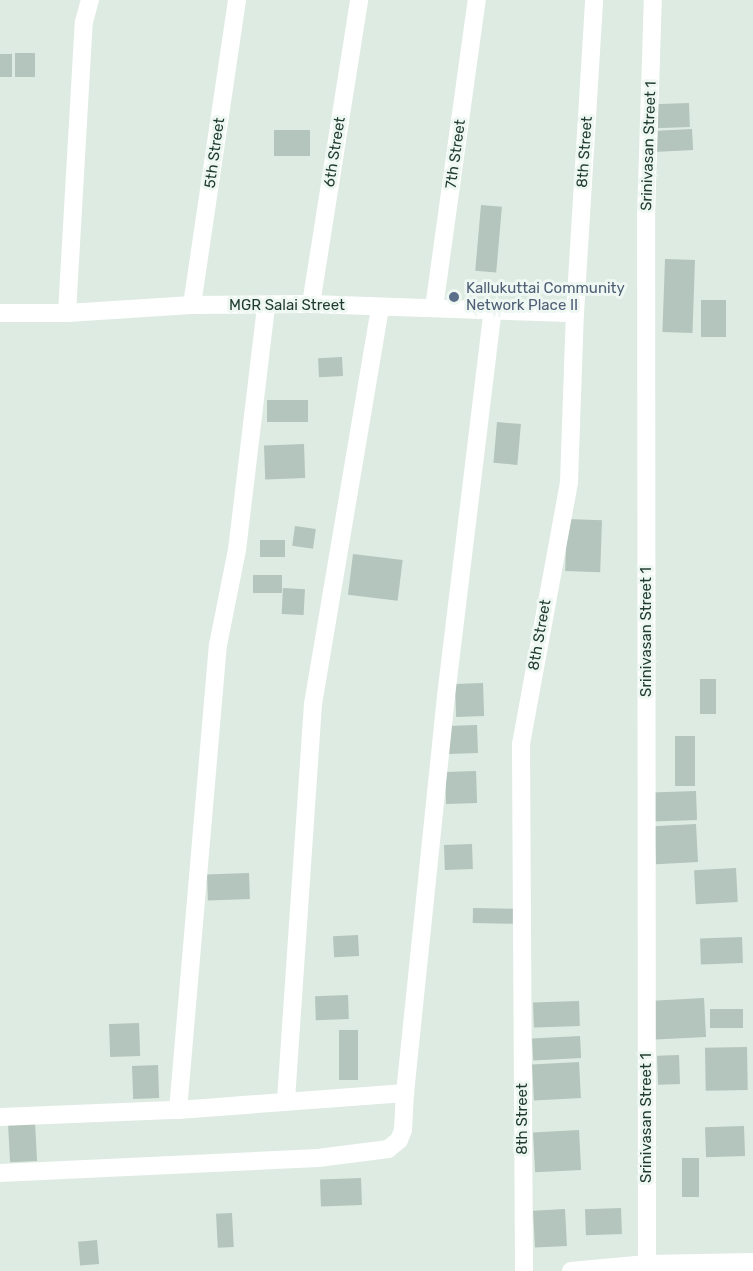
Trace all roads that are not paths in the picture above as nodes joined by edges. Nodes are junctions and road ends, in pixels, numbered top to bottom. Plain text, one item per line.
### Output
1 (90, 0) edge
2 (237, 0) edge
3 (359, 0) edge
4 (477, 0) edge
5 (594, 0) edge
6 (653, 0) edge
7 (310, 304) junction
8 (192, 305) junction
9 (266, 306) junction
10 (380, 307) junction
11 (434, 308) junction
12 (493, 309) junction
13 (67, 313) junction
14 (574, 313) junction
15 (0, 314) edge
16 (405, 1093) junction
17 (286, 1100) junction
18 (178, 1110) junction
19 (0, 1117) edge
20 (0, 1173) edge
21 (753, 1262) edge
22 (647, 1264) junction
23 (524, 1271) edge
24 (571, 1271) edge

1 - 13 street
2 - 8 street, 5th Street
3 - 7 street, 6th Street
4 - 11 street, 7th Street
5 - 14 street, 8th Street
6 - 22 street, Srinivasan Street 1
7 - 9 street, MGR Salai Street
7 - 10 street, MGR Salai Street
8 - 9 street, MGR Salai Street
8 - 13 street, MGR Salai Street
9 - 18 street
10 - 11 street, MGR Salai Street
10 - 17 street
11 - 12 street, MGR Salai Street
12 - 14 street, MGR Salai Street
12 - 16 street
13 - 15 street, MGR Salai Street
14 - 23 street, 8th Street
16 - 17 street
16 - 20 street
17 - 18 street
18 - 19 street
21 - 22 street
22 - 24 street

